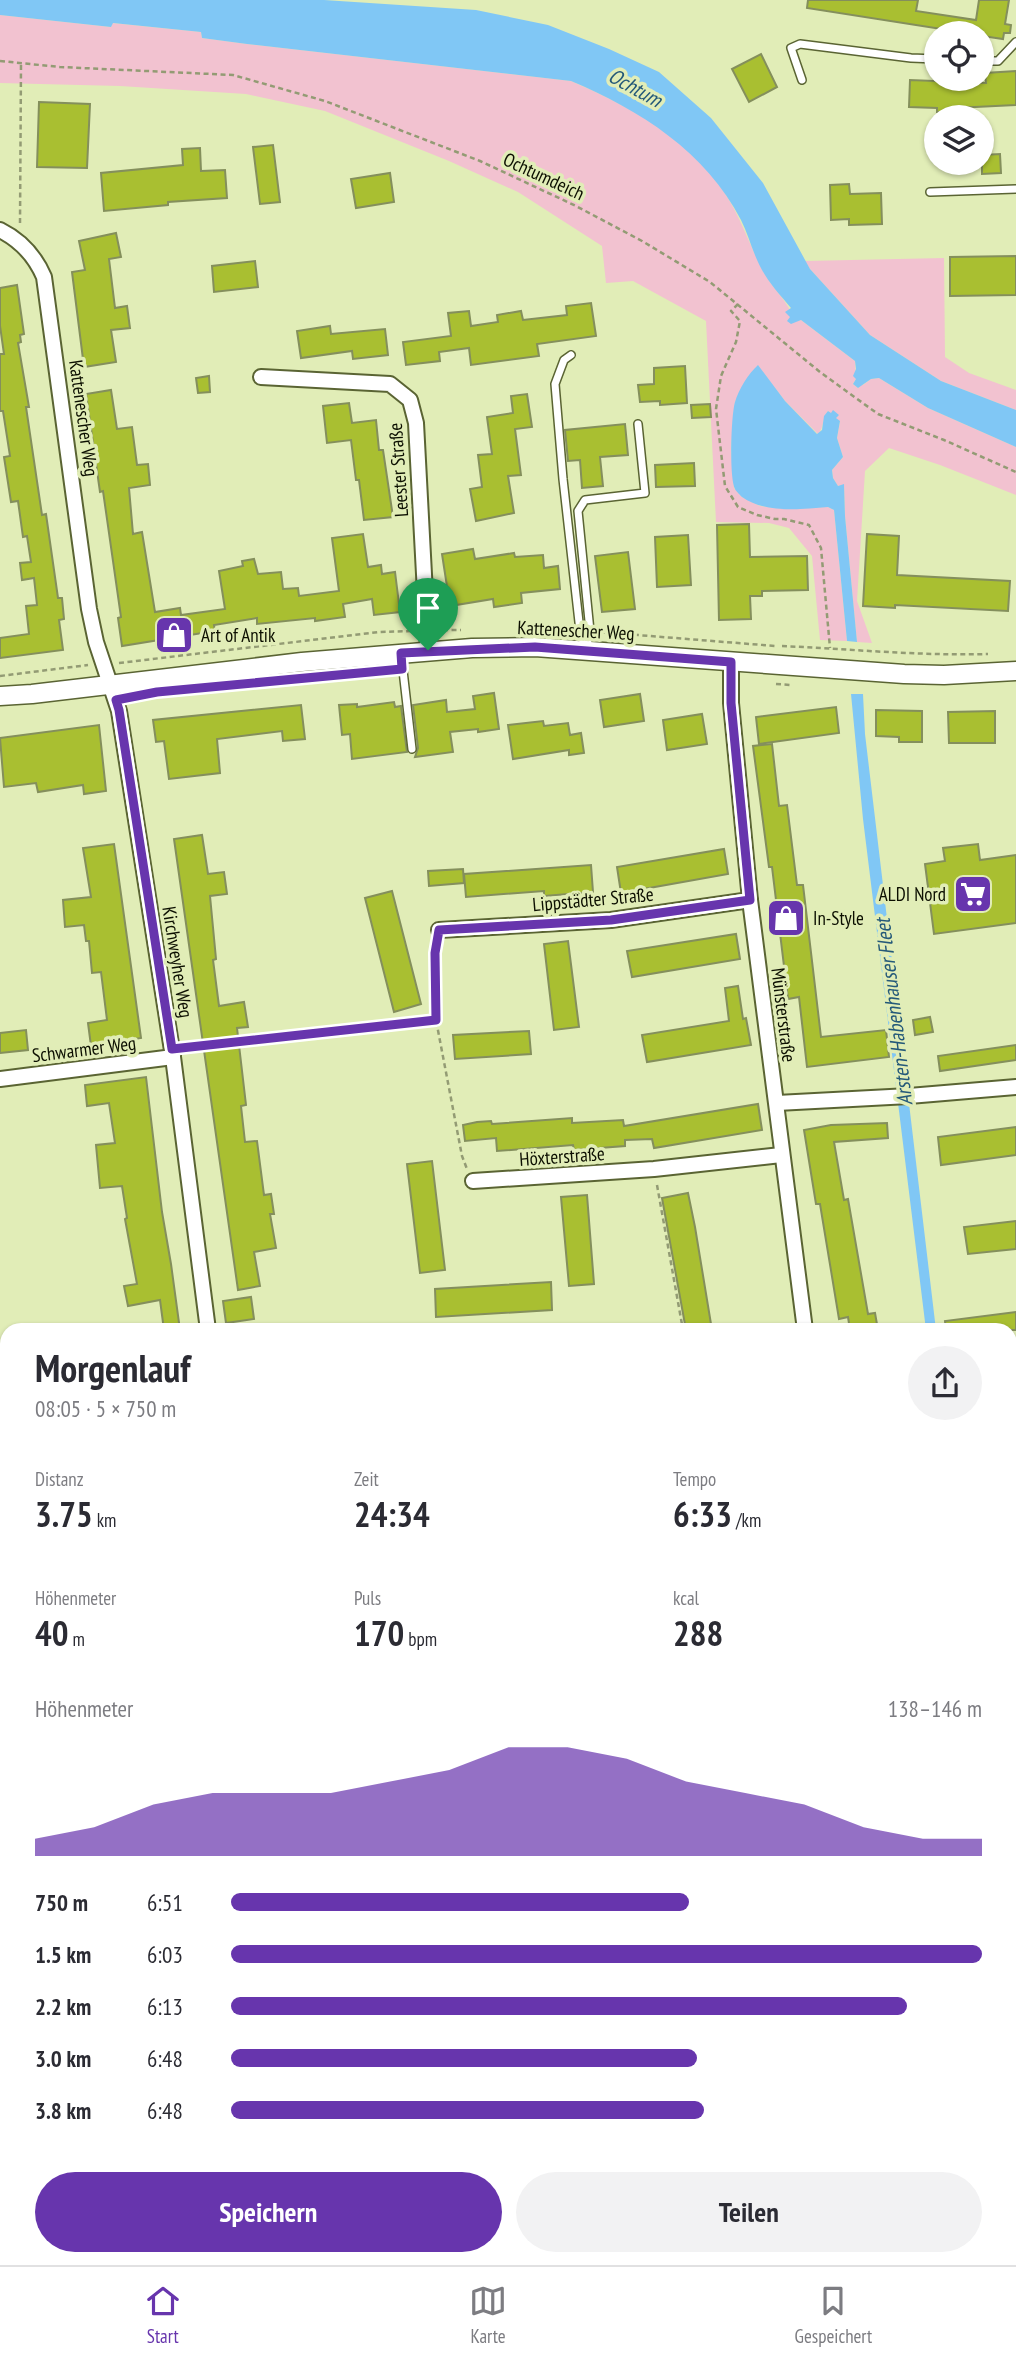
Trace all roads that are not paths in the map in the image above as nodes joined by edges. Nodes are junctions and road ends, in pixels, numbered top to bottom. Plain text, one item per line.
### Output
1 (1016, 42) edge
2 (924, 59) edge
3 (994, 61) edge
4 (802, 80) dead end
5 (1016, 188) edge
6 (930, 192) dead end
7 (0, 230) edge
8 (570, 355) dead end
9 (261, 377) dead end
10 (638, 424) dead end
11 (428, 650) junction
12 (586, 651) junction
13 (401, 653) junction
14 (731, 662) junction
15 (1016, 671) edge
16 (111, 684) junction
17 (0, 696) edge
18 (412, 749) dead end
19 (750, 900) junction
20 (439, 930) road end
21 (172, 1053) junction
22 (0, 1079) edge
23 (1016, 1087) edge
24 (776, 1103) junction
25 (781, 1155) junction
26 (473, 1181) road end
27 (207, 1323) edge
28 (804, 1323) edge

1 - 3 lane
2 - 4 lane
5 - 6 lane
7 - 16 street, Kattenescher Weg
8 - 12 lane
9 - 11 street, Leester Straße
10 - 12 lane
11 - 12 street, Kattenescher Weg
11 - 13 street, Kattenescher Weg
12 - 14 street, Kattenescher Weg
13 - 16 street, Kattenescher Weg
13 - 18 lane
14 - 15 street, Kattenescher Weg
14 - 19 street, Münsterstraße
16 - 17 street
16 - 21 street, Kirchweyher Weg
19 - 20 street, Lippstädter Straße
19 - 24 street, Münsterstraße
21 - 22 street, Schwarmer Weg
21 - 27 street, Kirchweyher Weg
23 - 24 street
24 - 25 street, Münsterstraße
25 - 26 street, Höxterstraße
25 - 28 street, Münsterstraße

